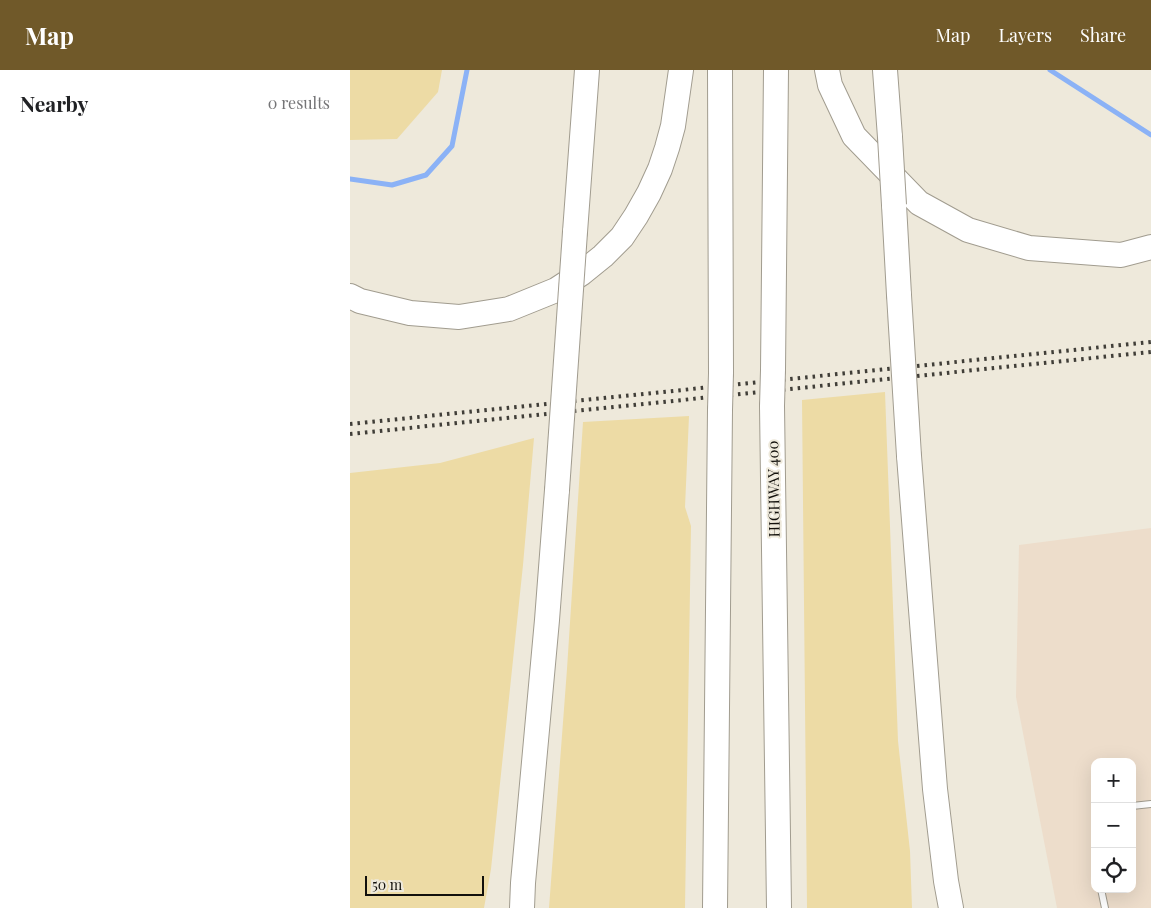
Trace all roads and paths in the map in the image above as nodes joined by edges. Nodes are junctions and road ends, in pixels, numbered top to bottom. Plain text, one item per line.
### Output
1 (587, 70) edge
2 (681, 70) edge
3 (720, 70) edge
4 (776, 70) edge
5 (827, 70) edge
6 (885, 70) edge
7 (1151, 247) edge
8 (350, 296) edge
9 (935, 789) junction
10 (1151, 804) edge
11 (1136, 806) edge
12 (523, 883) junction
13 (1102, 893) edge
14 (518, 908) edge
15 (522, 908) edge
16 (715, 908) edge
17 (778, 908) edge
18 (937, 908) edge
19 (951, 908) edge
20 (1105, 908) edge

1 - 12 highway, bridge
2 - 8 highway
3 - 16 highway, bridge
4 - 17 highway, HIGHWAY 400, bridge
5 - 7 highway
6 - 9 highway, bridge
9 - 18 highway
9 - 19 highway
10 - 11 lane
12 - 14 highway
12 - 15 highway
13 - 20 lane

